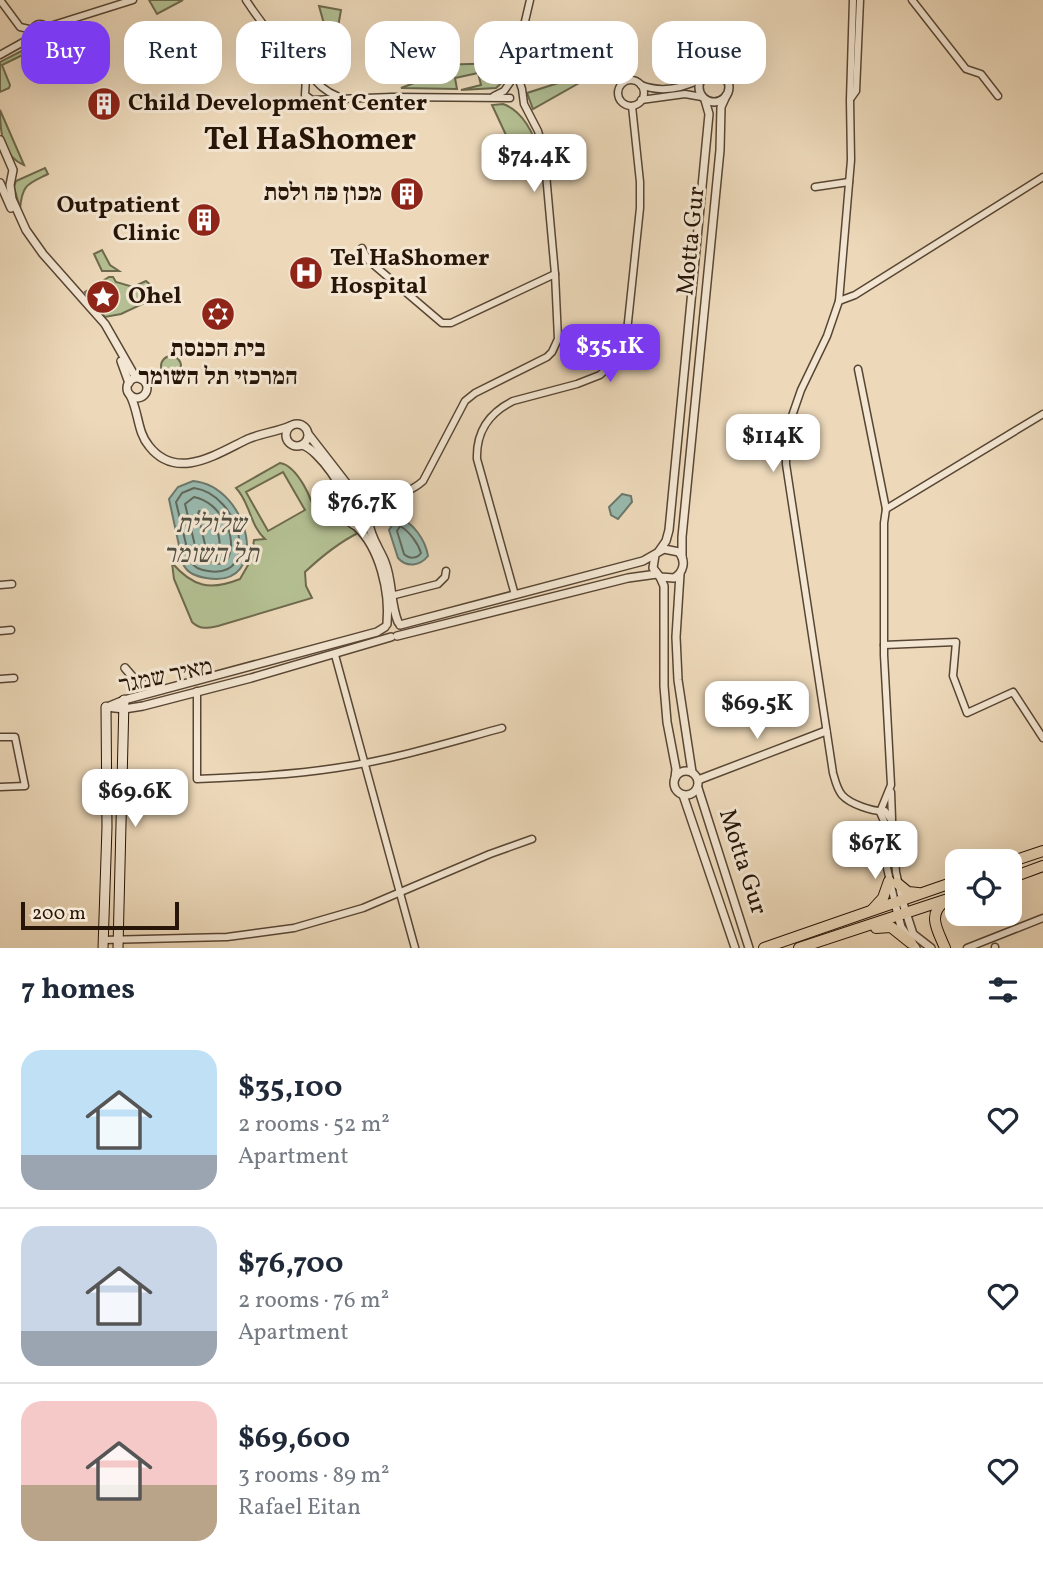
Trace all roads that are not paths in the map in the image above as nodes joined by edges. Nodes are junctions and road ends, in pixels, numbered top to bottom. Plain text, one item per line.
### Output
1 (0, 0) edge
2 (134, 0) edge
3 (246, 0) edge
4 (530, 0) edge
5 (853, 0) edge
6 (860, 0) edge
7 (912, 0) edge
8 (66, 21) edge
9 (259, 21) edge
10 (525, 21) edge
11 (21, 27) edge
12 (21, 41) edge
13 (0, 55) edge
14 (317, 84) junction
15 (510, 84) edge
16 (520, 84) edge
17 (686, 84) edge
18 (699, 84) edge
19 (729, 84) edge
20 (641, 85) junction
21 (305, 86) joint
22 (509, 87) junction
23 (522, 89) junction
24 (726, 96) junction
25 (998, 96) dead end
26 (489, 97) junction
27 (346, 98) junction
28 (704, 98) junction
29 (316, 99) junction
30 (512, 99) junction
31 (641, 100) junction
32 (850, 100) junction
33 (632, 106) junction
34 (526, 110) junction
35 (0, 141) edge
36 (0, 163) edge
37 (10, 164) junction
38 (1043, 177) edge
39 (12, 180) junction
40 (0, 182) edge
41 (849, 182) junction
42 (815, 187) dead end
43 (362, 248) dead end
44 (555, 274) junction
45 (839, 301) junction
46 (858, 369) dead end
47 (141, 379) junction
48 (129, 383) junction
49 (146, 393) junction
50 (130, 395) junction
51 (1043, 414) edge
52 (138, 423) junction
53 (290, 426) junction
54 (270, 433) junction
55 (309, 435) junction
56 (287, 440) junction
57 (302, 445) junction
58 (387, 501) junction
59 (362, 502) junction
60 (348, 508) junction
61 (886, 509) junction
62 (370, 518) junction
63 (356, 526) junction
64 (657, 553) junction
65 (682, 557) junction
66 (446, 570) dead end
67 (680, 573) junction
68 (658, 575) junction
69 (12, 584) dead end
70 (0, 585) edge
71 (515, 595) junction
72 (391, 596) junction
73 (399, 624) junction
74 (386, 625) junction
75 (11, 630) dead end
76 (0, 631) edge
77 (394, 636) junction
78 (884, 645) junction
79 (335, 655) junction
80 (247, 667) junction
81 (125, 668) dead end
82 (14, 678) dead end
83 (251, 678) junction
84 (0, 679) edge
85 (164, 691) junction
86 (197, 691) junction
87 (124, 705) junction
88 (107, 707) joint
89 (502, 728) dead end
90 (826, 731) junction
91 (0, 737) edge
92 (1043, 738) edge
93 (364, 763) junction
94 (692, 772) junction
95 (675, 778) junction
96 (698, 784) junction
97 (891, 785) junction
98 (0, 787) edge
99 (683, 795) junction
100 (880, 812) junction
101 (892, 821) junction
102 (532, 839) dead end
103 (1043, 850) edge
104 (1022, 858) edge
105 (1043, 866) edge
106 (1022, 874) edge
107 (893, 882) junction
108 (945, 885) edge
109 (922, 893) junction
110 (400, 894) junction
111 (945, 900) edge
112 (898, 902) junction
113 (945, 902) edge
114 (870, 911) junction
115 (902, 914) junction
116 (1043, 918) edge
117 (193, 939) junction
118 (103, 944) edge
119 (118, 944) edge
120 (914, 945) edge
121 (193, 948) edge
122 (415, 948) edge
123 (735, 948) edge
124 (750, 948) edge
125 (764, 948) edge
126 (799, 948) edge
127 (812, 948) edge
128 (931, 948) edge
129 (945, 948) edge
130 (967, 948) edge

1 - 11 street
2 - 8 street
3 - 9 street
4 - 10 street
5 - 32 street
6 - 32 street
7 - 25 street
12 - 13 street
14 - 21 street
14 - 27 street
14 - 29 street
15 - 22 street
16 - 23 street
17 - 20 street
18 - 28 street, Motta Gur
19 - 24 street
20 - 31 street
20 - 33 street
21 - 29 street
22 - 23 street
22 - 26 street
22 - 30 street
23 - 30 street
23 - 34 street
24 - 28 street
24 - 65 street, Motta Gur
26 - 27 street
26 - 30 street
27 - 29 street
28 - 31 street
28 - 64 street, Motta Gur
30 - 34 street
31 - 33 street
32 - 41 street
33 - 71 street
34 - 44 street
35 - 37 street
36 - 37 street
37 - 39 street
38 - 45 street
39 - 40 street
39 - 47 street
40 - 48 street
41 - 42 street
41 - 45 street
43 - 44 street
44 - 58 street
45 - 90 street
46 - 61 street
47 - 48 street
47 - 49 street
48 - 50 street
49 - 50 street
49 - 52 street
50 - 52 street
51 - 61 street
52 - 54 street
53 - 54 street
53 - 55 street
53 - 56 street
54 - 56 street
55 - 57 street
55 - 59 street
56 - 57 street
57 - 60 street
58 - 59 street
58 - 62 street
59 - 60 street
59 - 62 street
60 - 63 street
61 - 78 street
62 - 63 street
62 - 72 street
63 - 74 street
64 - 65 street
64 - 68 street
64 - 71 street
65 - 67 street
66 - 72 street
67 - 68 street
67 - 94 street
68 - 77 street, מאיר שמגר
68 - 95 street
69 - 70 street
71 - 73 street
72 - 73 street
73 - 74 street
73 - 77 street
74 - 77 street
74 - 80 street, מאיר שמגר
75 - 76 street
77 - 79 street, מאיר שמגר
78 - 92 street
78 - 97 street
79 - 83 street, מאיר שמגר
79 - 93 street
80 - 83 street
80 - 85 street, מאיר שמגר
81 - 85 street
82 - 84 street
83 - 86 street, מאיר שמגר
85 - 87 street, מאיר שמגר
86 - 87 street, מאיר שמגר
86 - 93 street
87 - 88 street, מאיר שמגר
87 - 119 main road
88 - 118 main road
89 - 93 street
90 - 96 street
90 - 100 street
91 - 98 street
93 - 110 street
94 - 95 street
94 - 96 street
95 - 99 street
96 - 99 street
96 - 124 street, Motta Gur
97 - 100 street
97 - 101 street
99 - 123 street, Motta Gur
100 - 101 street
100 - 107 street
101 - 107 street
102 - 110 street
103 - 104 main road
105 - 106 main road
107 - 109 main road
107 - 112 street
107 - 114 main road
108 - 109 main road
109 - 112 main road
110 - 117 street
110 - 122 street
111 - 115 main road
112 - 114 main road
112 - 115 street
113 - 129 main road
114 - 125 main road
115 - 120 street
115 - 126 main road
115 - 128 street
116 - 130 street
117 - 119 street
117 - 121 street
118 - 119 street
120 - 127 main road

